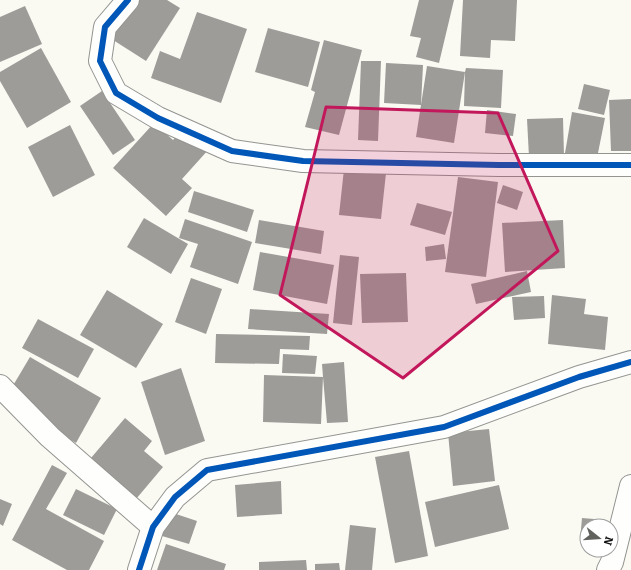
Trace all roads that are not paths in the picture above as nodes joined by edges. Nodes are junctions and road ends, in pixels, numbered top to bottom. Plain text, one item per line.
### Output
1 (128, 0) edge
2 (631, 165) edge
3 (631, 362) edge
4 (0, 386) edge
5 (631, 486) edge
6 (153, 527) junction
7 (139, 570) edge
8 (608, 570) edge

1 - 2 street
3 - 6 street
4 - 6 street
5 - 8 street
6 - 7 street

